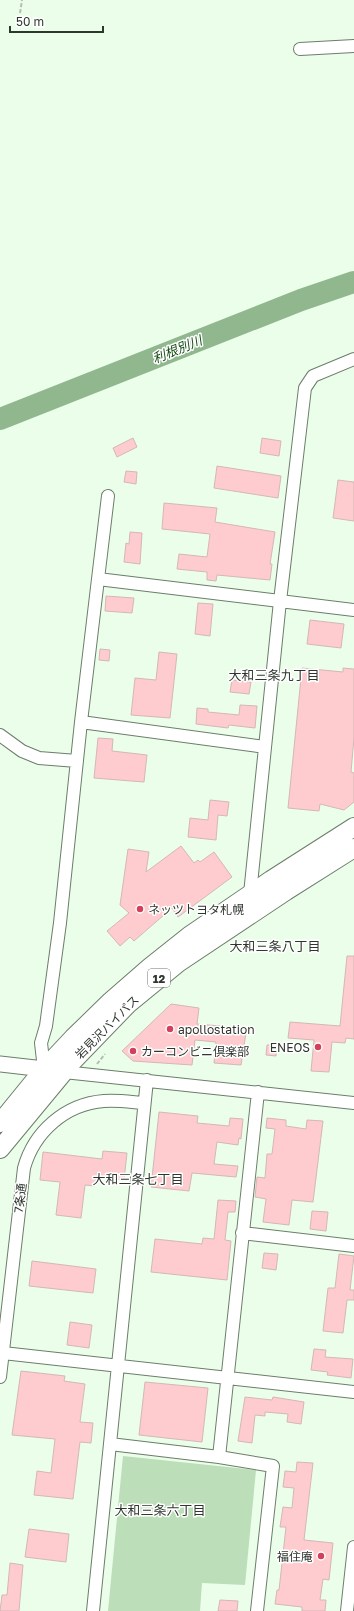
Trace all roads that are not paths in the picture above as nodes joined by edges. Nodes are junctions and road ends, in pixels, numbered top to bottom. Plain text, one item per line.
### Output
1 (354, 46) edge
2 (300, 49) dead end
3 (354, 359) edge
4 (108, 496) dead end
5 (98, 579) junction
6 (280, 601) junction
7 (354, 610) edge
8 (81, 722) junction
9 (0, 736) edge
10 (265, 747) junction
11 (77, 761) junction
12 (354, 827) edge
13 (354, 848) edge
14 (250, 894) junction
15 (0, 1064) edge
16 (44, 1069) junction
17 (64, 1072) junction
18 (147, 1080) junction
19 (258, 1092) junction
20 (144, 1103) junction
21 (354, 1103) edge
22 (0, 1123) edge
23 (0, 1150) edge
24 (242, 1233) junction
25 (354, 1246) edge
26 (3, 1353) junction
27 (118, 1366) junction
28 (0, 1377) edge
29 (227, 1378) junction
30 (354, 1392) edge
31 (110, 1444) junction
32 (219, 1457) junction
33 (354, 1547) edge
34 (93, 1611) edge
35 (257, 1611) edge
36 (347, 1611) edge

1 - 2 street
3 - 6 street
4 - 5 street
5 - 6 street
5 - 8 street
6 - 7 street
6 - 10 street
8 - 10 street
8 - 11 street
9 - 11 street
10 - 14 street
11 - 16 street
12 - 14 highway, 岩見沢バイパス / 12
13 - 17 highway, 岩見沢バイパス / 12
14 - 16 highway, 岩見沢バイパス / 12
15 - 16 main road
16 - 17 main road
16 - 22 highway, 岩見沢バイパス / 12
17 - 18 street
17 - 23 highway, 岩見沢バイパス / 12
18 - 19 street
18 - 20 street
19 - 21 street
19 - 24 street
20 - 26 street, 7条通
20 - 27 street
24 - 25 street
24 - 29 street
26 - 27 street
26 - 28 street, 7条通
27 - 29 street
27 - 31 street
29 - 30 street
29 - 32 street
31 - 32 street
31 - 34 street
32 - 35 street
33 - 36 street

